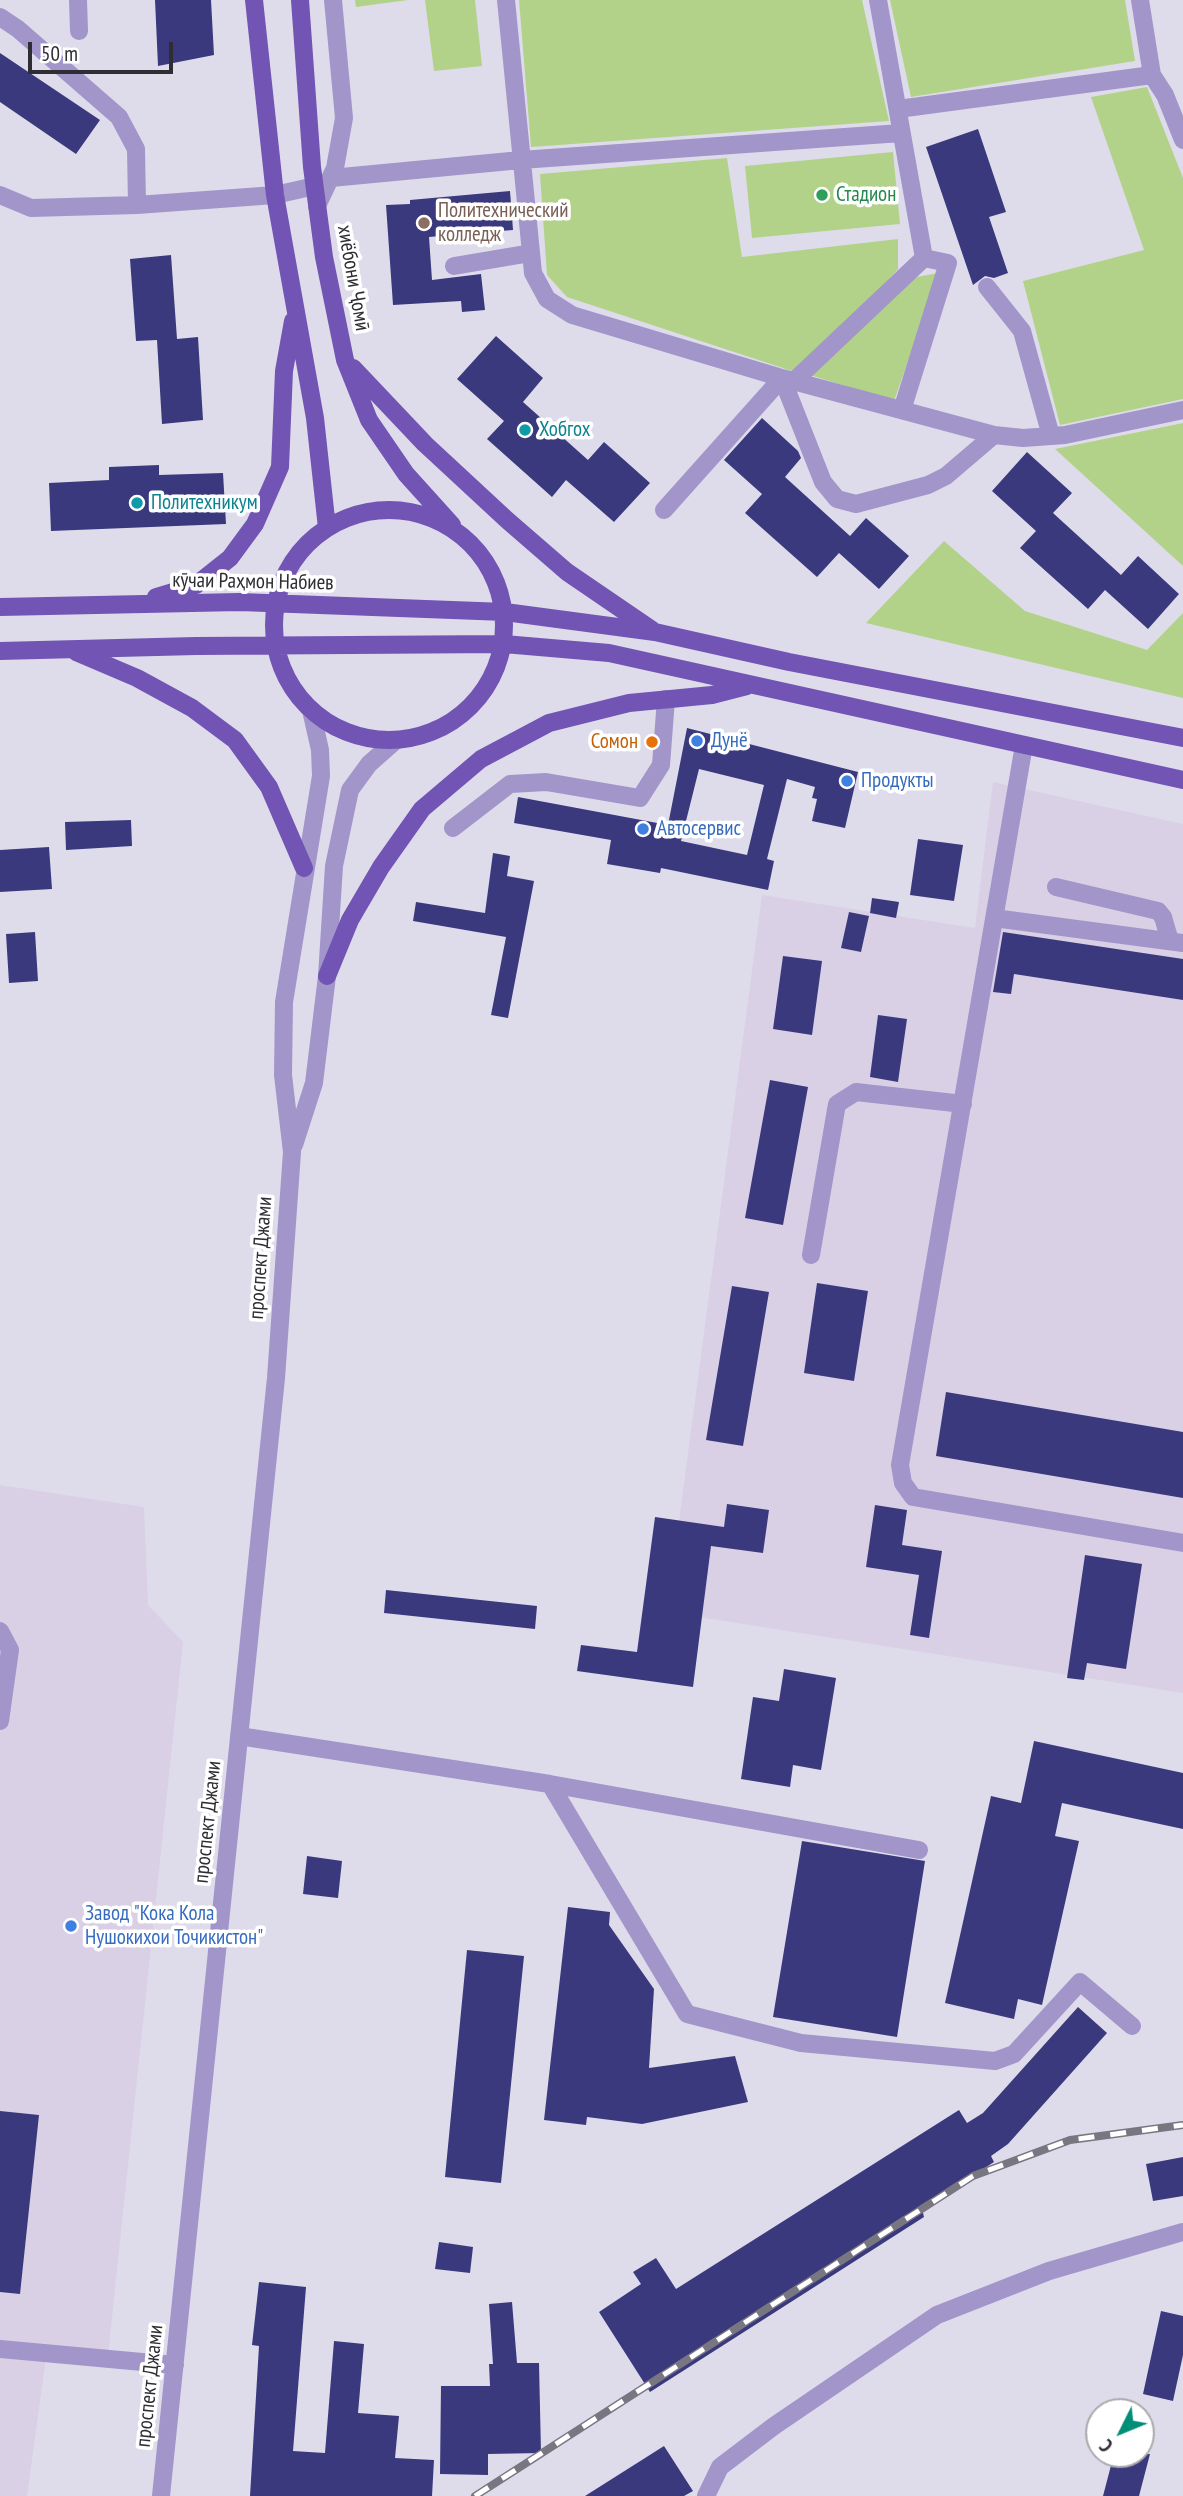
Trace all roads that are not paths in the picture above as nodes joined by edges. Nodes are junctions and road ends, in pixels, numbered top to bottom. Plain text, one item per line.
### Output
1 (78, 0) edge
2 (254, 0) edge
3 (300, 0) edge
4 (333, 0) edge
5 (506, 0) edge
6 (878, 0) edge
7 (1140, 0) edge
8 (0, 17) edge
9 (79, 31) dead end
10 (1152, 75) junction
11 (898, 109) junction
12 (901, 132) junction
13 (1183, 140) edge
14 (521, 160) junction
15 (331, 177) junction
16 (315, 186) junction
17 (0, 195) edge
18 (275, 195) junction
19 (137, 205) junction
20 (317, 206) junction
21 (531, 253) junction
22 (924, 258) junction
23 (454, 266) dead end
24 (986, 287) dead end
25 (295, 311) junction
26 (345, 360) junction
27 (788, 379) junction
28 (902, 410) junction
29 (1183, 410) edge
30 (994, 435) junction
31 (1051, 436) junction
32 (664, 510) dead end
33 (327, 528) junction
34 (457, 530) junction
35 (133, 604) junction
36 (275, 604) junction
37 (0, 607) edge
38 (505, 612) junction
39 (655, 632) junction
40 (504, 644) junction
41 (275, 646) junction
42 (70, 649) junction
43 (0, 651) edge
44 (789, 662) junction
45 (754, 685) junction
46 (784, 691) junction
47 (666, 699) junction
48 (312, 710) junction
49 (1183, 738) edge
50 (395, 741) junction
51 (1024, 745) junction
52 (1183, 780) edge
53 (453, 828) dead end
54 (304, 868) junction
55 (1056, 887) dead end
56 (994, 918) junction
57 (1177, 942) edge
58 (327, 976) junction
59 (962, 1104) junction
60 (292, 1152) junction
61 (811, 1255) dead end
62 (1183, 1543) edge
63 (0, 1631) edge
64 (0, 1721) edge
65 (239, 1736) junction
66 (550, 1784) junction
67 (919, 1850) dead end
68 (1132, 2026) dead end
69 (1183, 2232) edge
70 (0, 2349) edge
71 (175, 2365) junction
72 (161, 2496) edge
73 (706, 2496) edge

1 - 9 street
2 - 18 main road
3 - 16 main road, хиёбони Ҷомӣ
4 - 15 street
5 - 14 street
6 - 11 street
7 - 10 street
8 - 19 street
10 - 11 street
10 - 13 street
11 - 12 street
12 - 14 street
12 - 22 street
14 - 15 street
14 - 21 street
15 - 20 street
16 - 18 street
16 - 20 main road, хиёбони Ҷомӣ
17 - 19 street
18 - 19 street
18 - 25 main road
20 - 26 main road, хиёбони Ҷомӣ
21 - 23 street
21 - 27 street
22 - 27 street
22 - 28 street
24 - 31 street
25 - 33 main road
25 - 35 main road
26 - 34 main road, хиёбони Ҷомӣ
26 - 39 main road
27 - 28 street
27 - 30 street
27 - 32 street
28 - 30 street
29 - 31 street
30 - 31 street
33 - 34 main road
33 - 36 main road
34 - 38 main road, хиёбони Ҷомӣ
35 - 36 main road, кӯчаи Раҳмон Набиев
35 - 37 main road, кӯчаи Раҳмон Набиев
36 - 38 main road, кӯчаи Раҳмон Набиев
36 - 41 main road
38 - 39 main road, кӯчаи Раҳмон Набиев
38 - 40 main road
39 - 44 main road, кӯчаи Раҳмон Набиев
40 - 41 main road
40 - 45 main road
40 - 50 main road
41 - 42 main road
41 - 48 main road
42 - 43 main road
42 - 54 main road
44 - 46 main road
44 - 49 main road, кӯчаи Раҳмон Набиев
45 - 46 main road
45 - 47 main road
46 - 51 main road
47 - 53 street
47 - 58 main road
48 - 50 main road
48 - 54 street
50 - 58 street
51 - 52 main road
51 - 56 street
54 - 60 street
55 - 57 street
56 - 57 street
56 - 59 street
58 - 60 street
59 - 61 street
59 - 62 street
60 - 65 street, проспект Джами
63 - 64 street
65 - 66 street
65 - 71 street, проспект Джами
66 - 67 street
66 - 68 street
69 - 73 street
70 - 71 street
71 - 72 street, проспект Джами

